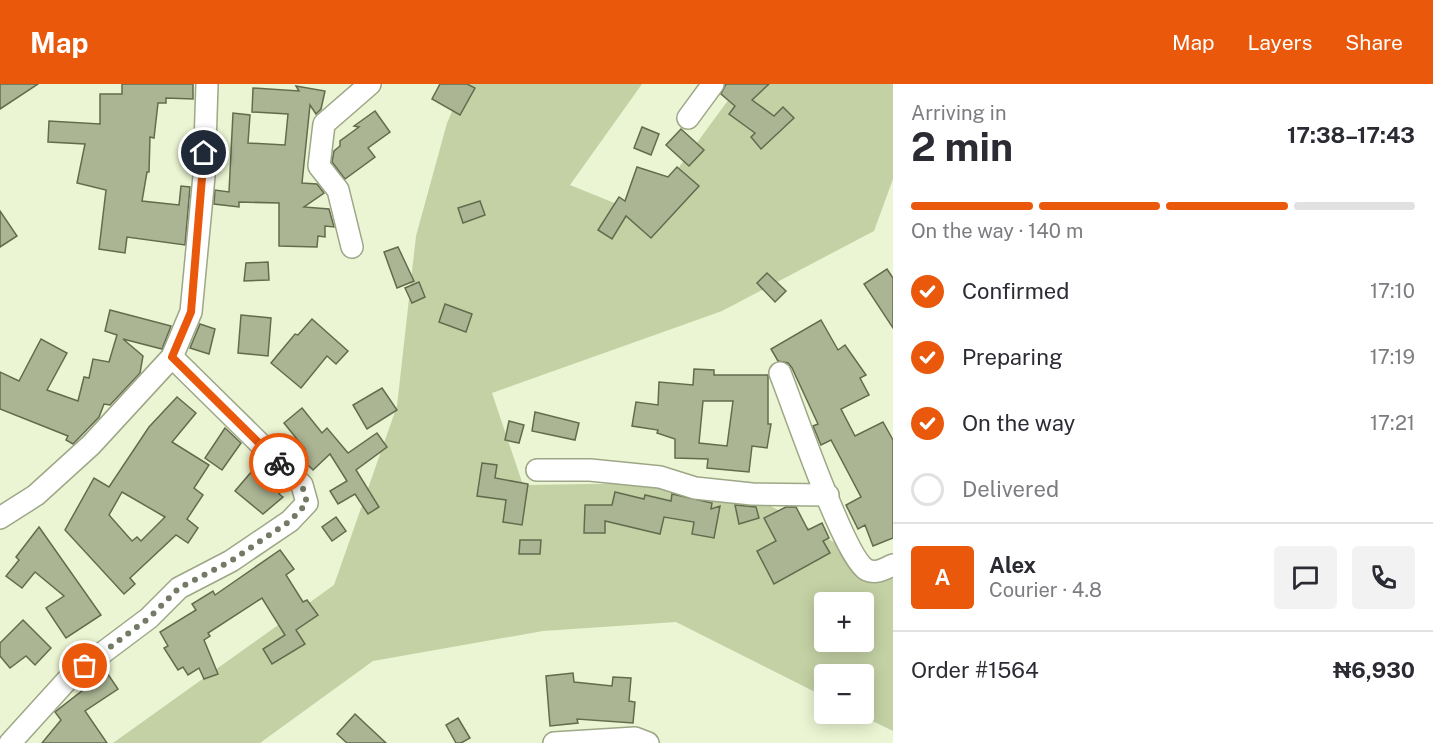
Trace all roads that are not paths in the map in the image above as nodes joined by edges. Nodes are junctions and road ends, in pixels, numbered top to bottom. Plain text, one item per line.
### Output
1 (207, 84) edge
2 (370, 84) edge
3 (713, 84) edge
4 (688, 118) dead end
5 (352, 247) dead end
6 (172, 357) junction
7 (780, 373) dead end
8 (537, 470) dead end
9 (828, 495) junction
10 (0, 518) edge
11 (893, 565) edge
12 (567, 742) edge
13 (10, 743) edge
14 (648, 743) edge

1 - 6 street
2 - 5 street
3 - 4 street
6 - 10 street
6 - 13 street
7 - 9 street
8 - 9 street
9 - 11 street
12 - 14 street

